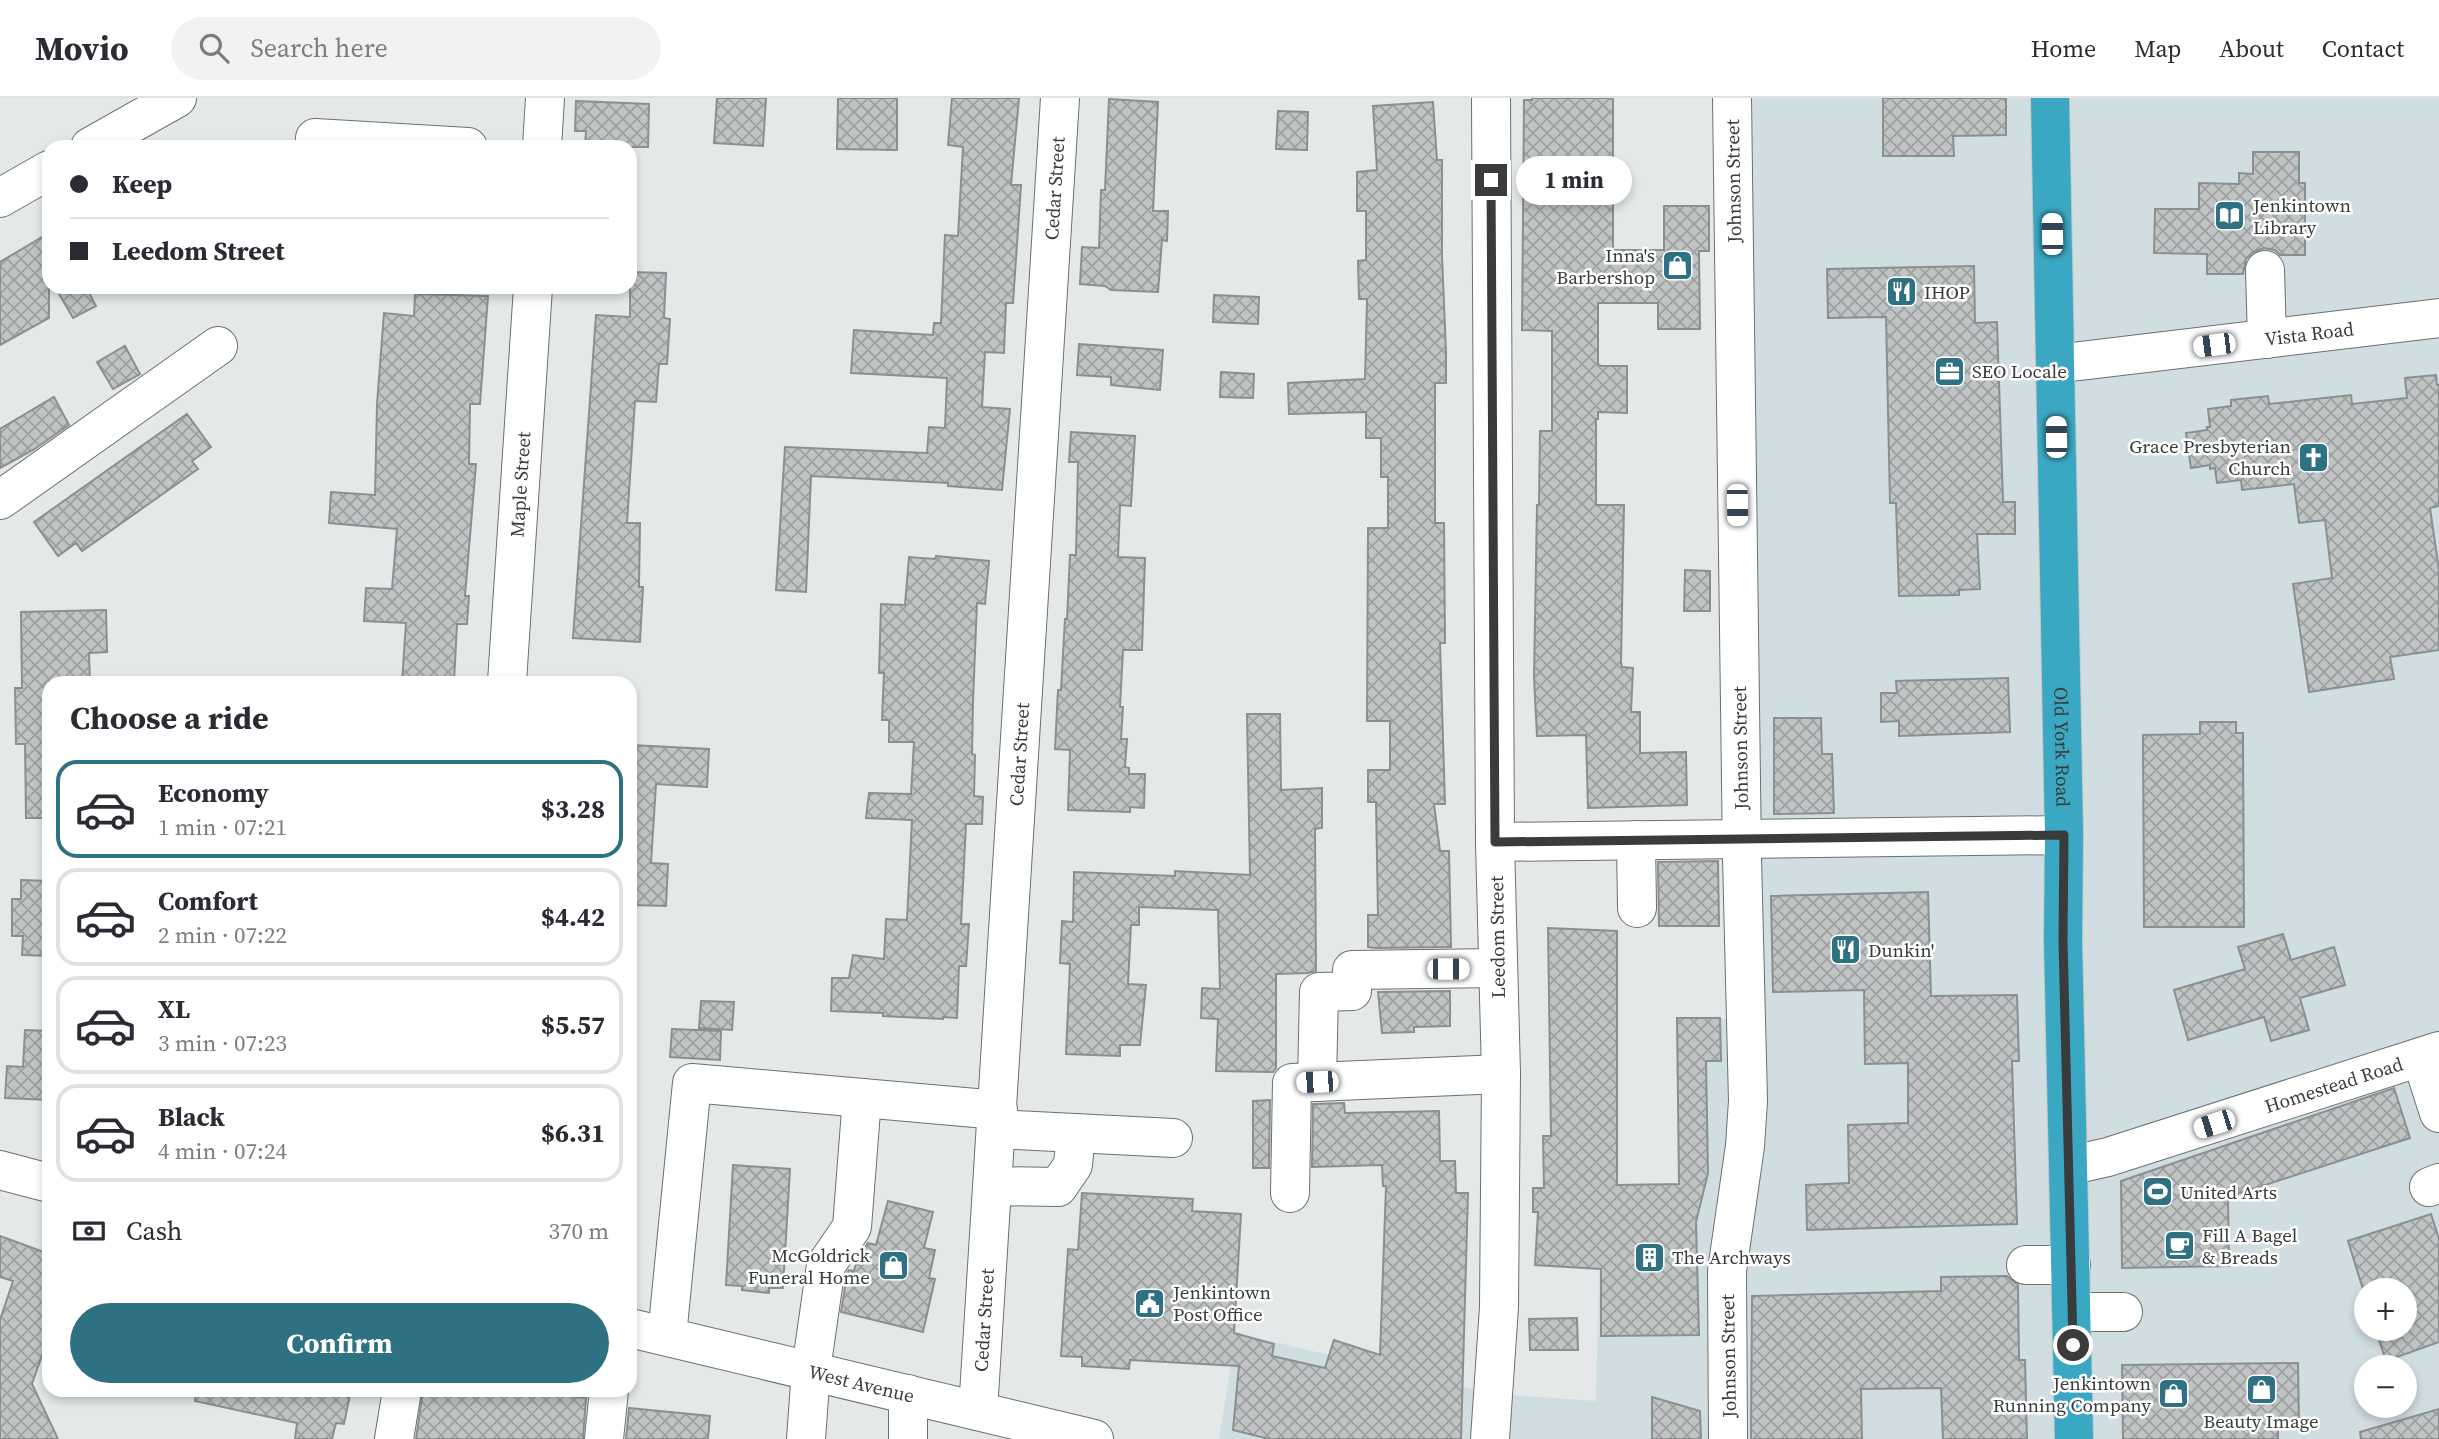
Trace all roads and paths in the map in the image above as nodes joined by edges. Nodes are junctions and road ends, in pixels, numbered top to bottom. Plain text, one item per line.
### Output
1 (177, 98) edge
2 (545, 98) edge
3 (1060, 98) edge
4 (1491, 98) edge
5 (1732, 98) edge
6 (2050, 98) edge
7 (102, 140) edge
8 (315, 140) edge
9 (349, 140) edge
10 (542, 140) edge
11 (42, 174) edge
12 (0, 198) edge
13 (2265, 270) dead end
14 (533, 294) edge
15 (2439, 318) edge
16 (2267, 339) junction
17 (218, 346) dead end
18 (2054, 365) junction
19 (0, 500) edge
20 (507, 676) edge
21 (2064, 835) junction
22 (1742, 839) junction
23 (1636, 841) junction
24 (1495, 842) junction
25 (1637, 908) dead end
26 (1498, 968) junction
27 (2430, 1054) edge
28 (1501, 1074) junction
29 (1305, 1082) junction
30 (862, 1098) junction
31 (2439, 1113) edge
32 (997, 1119) junction
33 (1076, 1133) junction
34 (1173, 1138) dead end
35 (2068, 1166) junction
36 (0, 1170) edge
37 (42, 1181) edge
38 (993, 1186) junction
39 (1290, 1192) dead end
40 (2026, 1265) dead end
41 (2071, 1265) junction
42 (2072, 1312) junction
43 (2123, 1312) dead end
44 (637, 1330) edge
45 (667, 1336) junction
46 (811, 1370) junction
47 (908, 1394) junction
48 (401, 1397) edge
49 (608, 1397) edge
50 (978, 1411) junction
51 (1719, 1412) edge
52 (1039, 1433) edge
53 (394, 1439) edge
54 (604, 1439) edge
55 (806, 1439) edge
56 (908, 1439) edge
57 (1094, 1439) edge
58 (1490, 1439) edge
59 (2074, 1439) edge

1 - 7 street
2 - 10 street
3 - 32 street, Cedar Street
4 - 24 street, Leedom Street
5 - 22 street, Johnson Street
6 - 18 highway, Old York Road
8 - 9 street
11 - 12 street
13 - 16 street
14 - 20 street, Maple Street
15 - 16 street, Vista Road
16 - 18 street, Vista Road
17 - 19 street
18 - 21 highway, Old York Road
21 - 22 street
21 - 35 highway, Old York Road
22 - 23 street
22 - 51 street, Johnson Street
23 - 24 street
23 - 25 street
24 - 26 street, Leedom Street
26 - 28 street, Leedom Street
26 - 29 street
27 - 31 street
27 - 35 street, Homestead Road
28 - 29 street
28 - 58 street, Leedom Street
29 - 39 street
30 - 32 street
30 - 45 street
30 - 46 street
32 - 33 street
32 - 38 street, Cedar Street
33 - 34 street
33 - 38 street
35 - 41 highway, Old York Road
36 - 37 street
38 - 50 street, Cedar Street
40 - 41 street
41 - 42 highway, Old York Road
42 - 43 street
42 - 59 highway, Old York Road
44 - 45 street, West Avenue
45 - 46 street, West Avenue
46 - 47 street, West Avenue
46 - 55 street
47 - 50 street, West Avenue
47 - 56 street
48 - 53 street
49 - 54 street
50 - 52 street, West Avenue
52 - 57 street, West Avenue

